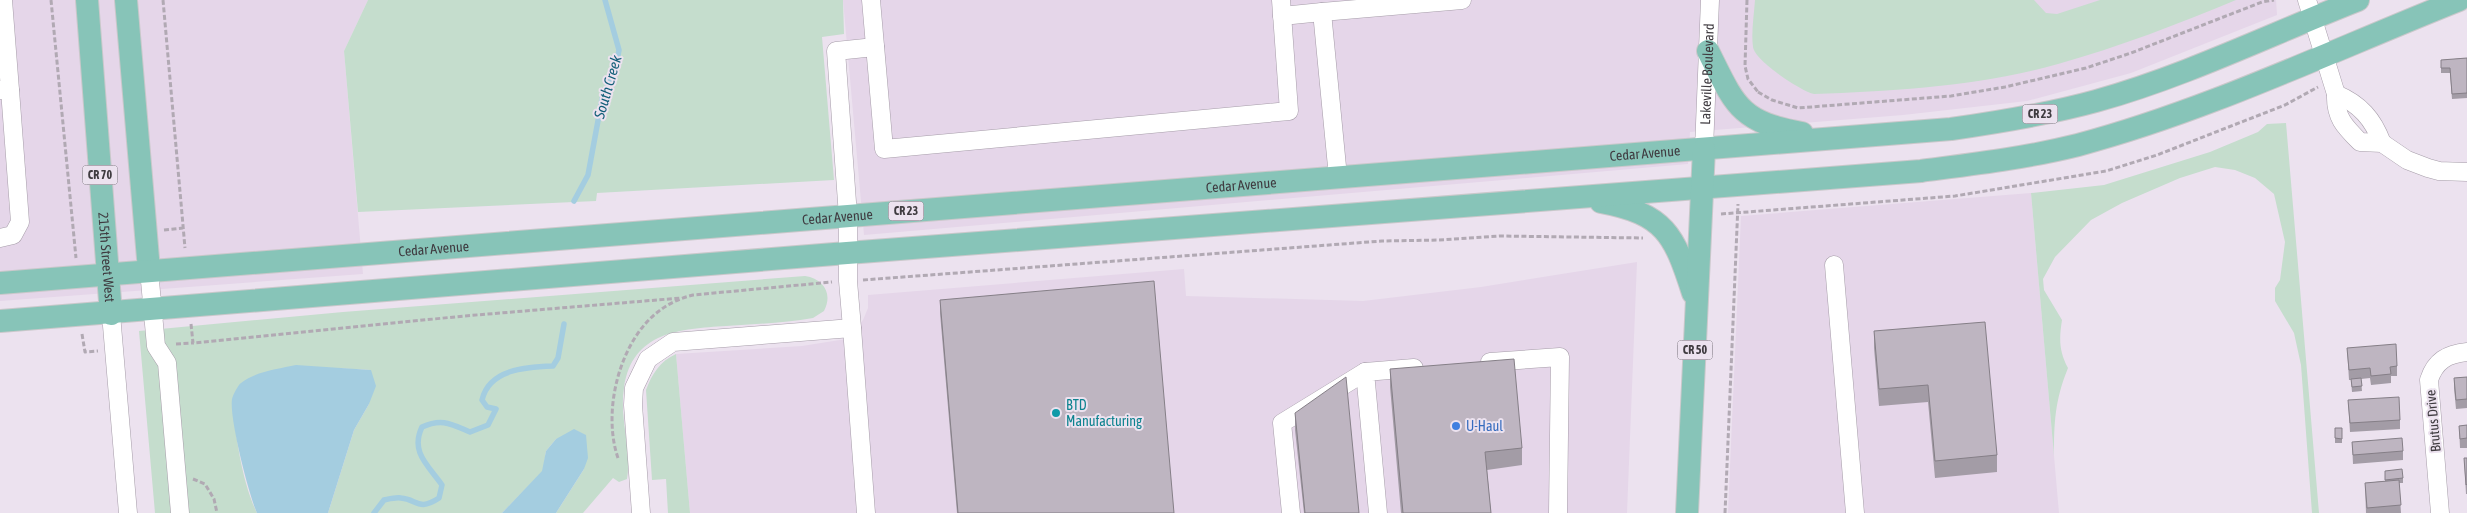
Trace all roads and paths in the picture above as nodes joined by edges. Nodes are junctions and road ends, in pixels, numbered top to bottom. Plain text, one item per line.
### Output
1 (3, 0) edge
2 (52, 0) edge
3 (87, 0) edge
4 (126, 0) edge
5 (871, 0) edge
6 (1462, 0) edge
7 (1710, 0) edge
8 (2274, 0) edge
9 (2358, 0) edge
10 (2458, 0) edge
11 (1281, 8) edge
12 (2310, 9) edge
13 (1322, 12) junction
14 (875, 47) junction
15 (1708, 51) junction
16 (2324, 54) junction
17 (5, 90) edge
18 (1758, 92) dead end
19 (2336, 94) junction
20 (1835, 139) junction
21 (2382, 143) junction
22 (1704, 149) junction
23 (2467, 172) edge
24 (1338, 177) junction
25 (1703, 188) junction
26 (1576, 197) junction
27 (1702, 214) junction
28 (848, 216) junction
29 (1664, 228) junction
30 (0, 238) edge
31 (75, 251) dead end
32 (847, 253) junction
33 (1834, 265) dead end
34 (149, 270) junction
35 (108, 274) junction
36 (848, 281) junction
37 (0, 283) edge
38 (1697, 308) junction
39 (152, 310) junction
40 (111, 314) junction
41 (0, 321) edge
42 (852, 328) junction
43 (193, 343) dead end
44 (83, 344) dead end
45 (156, 346) junction
46 (114, 350) junction
47 (2467, 352) edge
48 (1472, 364) edge
49 (1433, 367) edge
50 (1365, 372) junction
51 (619, 462) dead end
52 (177, 482) junction
53 (128, 513) edge
54 (180, 513) edge
55 (217, 513) edge
56 (641, 513) edge
57 (866, 513) edge
58 (1291, 513) edge
59 (1378, 513) edge
60 (1558, 513) edge
61 (1687, 513) edge
62 (1725, 513) edge
63 (1855, 513) edge
64 (2440, 513) edge

1 - 17 street
2 - 31 path
3 - 35 main road, 215th Street West / CR 70
4 - 34 main road
5 - 14 street
6 - 13 street
7 - 15 street, Lakeville Boulevard
8 - 18 path
9 - 12 main road, CR 23
10 - 16 main road
11 - 13 street
11 - 14 street
12 - 16 street
12 - 20 main road, CR 23
13 - 24 street
14 - 28 street
15 - 20 main road
15 - 22 street, Lakeville Boulevard
16 - 19 street
16 - 25 main road
17 - 30 street
19 - 21 street
19 - 21 street
20 - 22 main road, CR 23
21 - 23 street
22 - 24 main road, Cedar Avenue / CR 23
22 - 25 main road, CR 50
24 - 28 main road, Cedar Avenue / CR 23
25 - 26 main road
25 - 27 main road, CR 50
26 - 29 main road
26 - 32 main road
27 - 38 main road, CR 50
27 - 62 path
28 - 32 street
28 - 34 main road, Cedar Avenue / CR 23
29 - 36 path
29 - 38 main road
32 - 36 street
32 - 39 main road
33 - 63 street
34 - 35 main road, Cedar Avenue / CR 23
34 - 39 street
35 - 37 main road, Cedar Avenue / CR 23
35 - 40 main road, 215th Street West / CR 70
36 - 42 street
36 - 51 path
38 - 61 main road, CR 50
39 - 40 main road
39 - 45 street
40 - 41 main road
40 - 46 street, 215th Street West
42 - 56 street
42 - 57 street
43 - 45 path
44 - 46 path
45 - 52 street
46 - 53 street, 215th Street West
47 - 64 street, Brutus Drive
48 - 60 street
49 - 50 street
50 - 58 street
50 - 59 street
52 - 54 street
52 - 55 path

